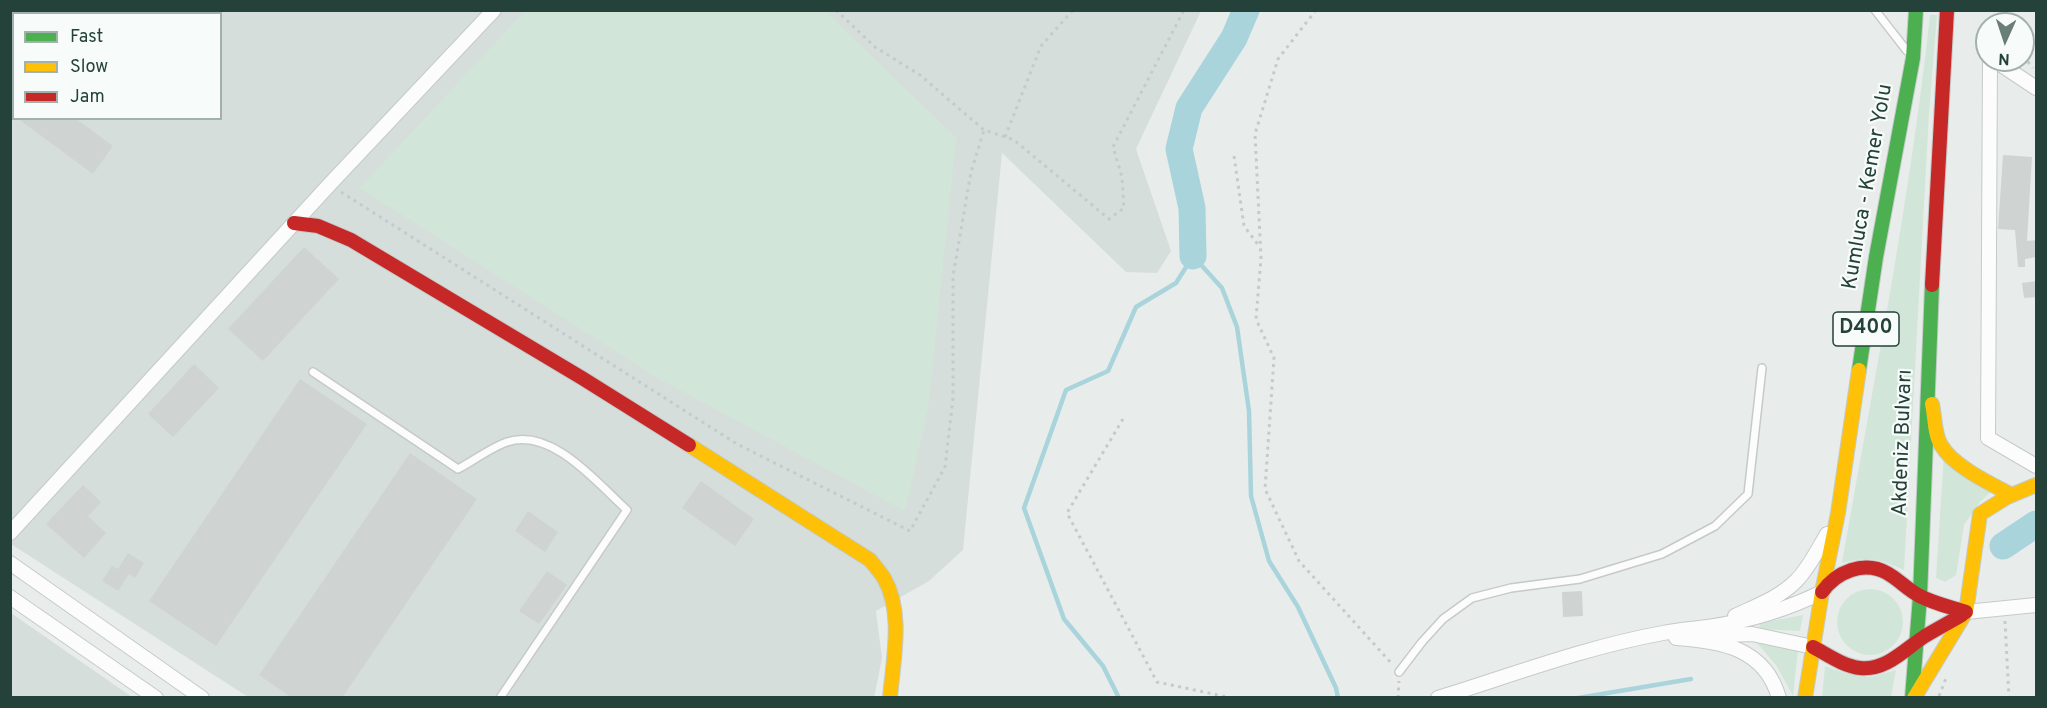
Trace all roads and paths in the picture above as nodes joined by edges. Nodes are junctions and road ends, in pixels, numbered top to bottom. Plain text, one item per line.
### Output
1 (494, 10) edge
2 (836, 10) edge
3 (1073, 10) edge
4 (1184, 10) edge
5 (1316, 10) edge
6 (1875, 10) edge
7 (1916, 10) edge
8 (1947, 10) edge
9 (1913, 58) junction
10 (1992, 72) edge
11 (2011, 72) edge
12 (2037, 88) edge
13 (984, 130) junction
14 (1005, 137) junction
15 (1234, 156) dead end
16 (329, 184) junction
17 (294, 222) junction
18 (1260, 248) junction
19 (1762, 368) dead end
20 (313, 372) dead end
21 (1927, 381) junction
22 (1123, 419) dead end
23 (2037, 466) edge
24 (2037, 485) edge
25 (2010, 494) junction
26 (1838, 513) junction
27 (10, 533) edge
28 (10, 563) edge
29 (1822, 592) junction
30 (1920, 596) junction
31 (10, 597) edge
32 (2037, 605) edge
33 (2004, 607) junction
34 (1966, 612) junction
35 (1711, 627) junction
36 (1676, 638) junction
37 (1915, 643) junction
38 (1813, 647) junction
39 (1595, 649) junction
40 (1399, 672) junction
41 (1947, 676) dead end
42 (1939, 696) edge
43 (156, 698) edge
44 (202, 698) edge
45 (500, 698) edge
46 (890, 698) edge
47 (1232, 698) edge
48 (1398, 698) edge
49 (1438, 698) edge
50 (1779, 698) edge
51 (1805, 698) edge
52 (1913, 698) edge
53 (2009, 698) edge

1 - 16 street
2 - 13 path
3 - 14 path
4 - 14 path
5 - 18 path
6 - 9 lane
7 - 9 main road, Kumluca - Kemer Yolu / D400
8 - 21 main road, Akdeniz Bulvarı / D400
9 - 26 main road, Kumluca - Kemer Yolu / D400
10 - 23 street
11 - 12 street
13 - 14 path
13 - 16 path
15 - 18 path
16 - 17 street
17 - 27 street
17 - 46 main road
18 - 40 path
19 - 40 lane
20 - 45 lane
21 - 25 main road, D400
21 - 30 main road, Akdeniz Bulvarı / D400
22 - 47 path
24 - 25 main road
25 - 34 main road
26 - 29 main road, Kumluca - Kemer Yolu / D400
26 - 35 street, Kumluca - Kemer Yolu / D400
28 - 44 street
29 - 30 main road, Kumluca - Kemer Yolu / D400
29 - 35 street, Kumluca - Kemer Yolu / D400
29 - 38 main road, Kumluca - Kemer Yolu / D400
30 - 34 main road, Kumluca - Kemer Yolu / D400
30 - 37 main road, Akdeniz Bulvarı / D400
31 - 43 street
32 - 33 street
33 - 34 street
33 - 53 path
34 - 37 main road
34 - 52 main road, D400
35 - 39 street, Kumluca - Kemer Yolu / D400
36 - 38 street
36 - 39 street
36 - 50 street
37 - 38 main road
37 - 52 main road, Akdeniz Bulvarı / D400
38 - 51 main road, Kumluca - Kemer Yolu / D400
39 - 49 street
40 - 48 path
41 - 42 path

